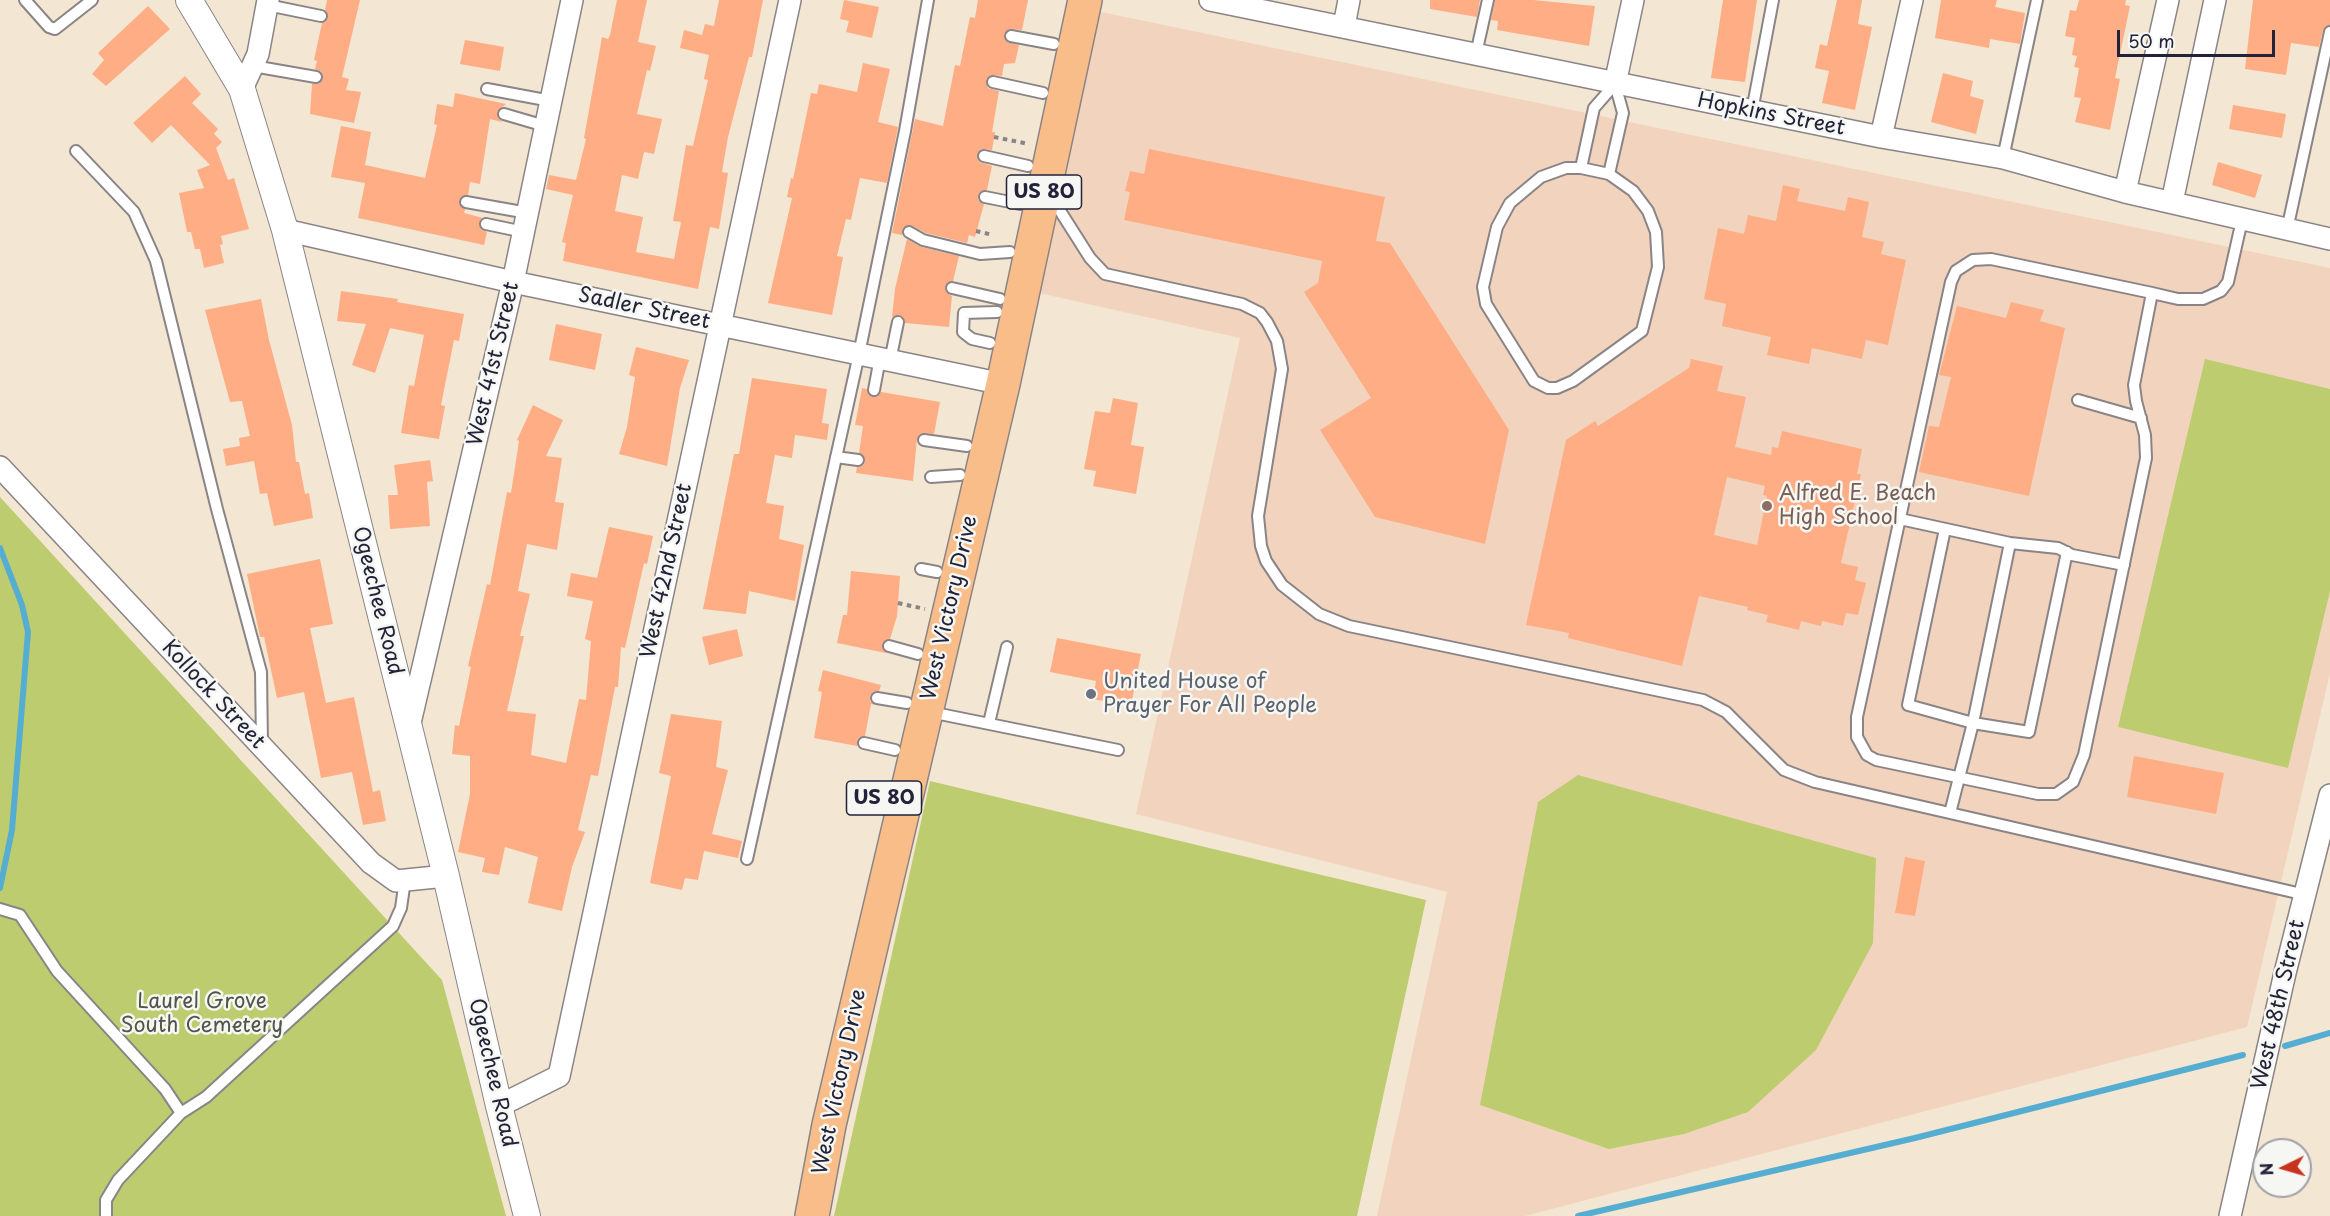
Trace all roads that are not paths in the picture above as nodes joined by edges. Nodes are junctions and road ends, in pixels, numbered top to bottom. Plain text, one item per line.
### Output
1 (25, 0) edge
2 (92, 0) edge
3 (189, 0) edge
4 (572, 0) edge
5 (790, 0) edge
6 (928, 0) edge
7 (1063, 0) edge
8 (1085, 0) edge
9 (1210, 0) edge
10 (1350, 0) edge
11 (1488, 0) edge
12 (1633, 0) edge
13 (1773, 0) edge
14 (1912, 0) edge
15 (2037, 0) edge
16 (2168, 0) edge
17 (2215, 0) edge
18 (268, 2) edge
19 (321, 16) dead end
20 (1344, 26) junction
21 (2330, 32) edge
22 (1011, 36) dead end
23 (1054, 44) junction
24 (1476, 54) junction
25 (247, 77) junction
26 (316, 77) dead end
27 (993, 82) dead end
28 (1615, 84) junction
29 (487, 89) dead end
30 (1043, 93) junction
31 (551, 101) junction
32 (1752, 111) junction
33 (504, 114) dead end
34 (545, 126) junction
35 (1881, 137) junction
36 (76, 151) dead end
37 (984, 156) dead end
38 (2003, 158) junction
39 (1581, 168) junction
40 (1609, 174) junction
41 (1031, 176) junction
42 (2125, 192) junction
43 (985, 197) dead end
44 (466, 202) dead end
45 (2172, 202) junction
46 (2242, 220) junction
47 (526, 223) junction
48 (486, 224) dead end
49 (285, 230) junction
50 (2287, 230) junction
51 (909, 232) dead end
52 (2330, 239) edge
53 (1001, 244) junction
54 (513, 282) junction
55 (952, 288) dead end
56 (2152, 293) junction
57 (996, 318) junction
58 (897, 322) dead end
59 (720, 325) junction
60 (876, 358) junction
61 (993, 382) junction
62 (874, 390) dead end
63 (2078, 400) dead end
64 (2141, 418) junction
65 (924, 440) dead end
66 (836, 457) junction
67 (858, 460) dead end
68 (953, 466) junction
69 (0, 467) edge
70 (1900, 519) junction
71 (1946, 529) junction
72 (2010, 543) junction
73 (2067, 552) junction
74 (2124, 565) junction
75 (1007, 647) dead end
76 (903, 704) junction
77 (989, 723) junction
78 (1973, 723) junction
79 (409, 728) junction
80 (864, 743) dead end
81 (262, 748) junction
82 (896, 750) junction
83 (1118, 750) dead end
84 (1959, 777) junction
85 (2330, 795) edge
86 (1950, 813) junction
87 (2324, 851) edge
88 (747, 859) dead end
89 (446, 876) junction
90 (405, 880) junction
91 (2306, 895) junction
92 (0, 909) edge
93 (499, 1106) junction
94 (181, 1113) junction
95 (106, 1216) edge
96 (527, 1216) edge
97 (791, 1216) edge
98 (812, 1216) edge
99 (2230, 1216) edge

1 - 2 lane
3 - 25 street, Ogeechee Road
4 - 31 street, West 41st Street
5 - 59 street, West 42nd Street
6 - 60 lane
7 - 23 main road, West Victory Drive / US 80
8 - 41 main road, West Victory Drive / US 80
9 - 20 street, Hopkins Street
10 - 20 street
11 - 24 lane
12 - 28 street
13 - 32 lane
14 - 35 street
15 - 38 lane
16 - 42 street
17 - 45 street
18 - 19 lane
18 - 25 street
20 - 24 street, Hopkins Street
21 - 50 lane
22 - 23 lane
23 - 30 main road, West Victory Drive / US 80
24 - 28 street, Hopkins Street
25 - 26 lane
25 - 49 street, Ogeechee Road
27 - 30 lane
28 - 32 street, Hopkins Street
28 - 39 lane
28 - 40 lane
29 - 31 lane
30 - 41 main road, West Victory Drive / US 80
31 - 34 street, West 41st Street
32 - 35 street, Hopkins Street
33 - 34 lane
34 - 47 street, West 41st Street
35 - 38 street, Hopkins Street
36 - 81 lane
37 - 41 lane
38 - 42 street, Hopkins Street
39 - 40 lane
39 - 40 lane
41 - 43 lane
41 - 53 main road, West Victory Drive / US 80
41 - 61 main road, West Victory Drive / US 80
41 - 86 lane
42 - 45 street, Hopkins Street
44 - 47 lane
45 - 46 street, Hopkins Street
46 - 50 street, Hopkins Street
46 - 56 lane
47 - 48 lane
47 - 54 street, West 41st Street
49 - 54 street, Sadler Street
49 - 79 street, Ogeechee Road
50 - 52 street, Hopkins Street
51 - 53 lane
53 - 57 main road, West Victory Drive / US 80
54 - 59 street, Sadler Street
54 - 79 street, West 41st Street
55 - 57 lane
56 - 64 lane
56 - 70 lane
57 - 61 main road, West Victory Drive / US 80
58 - 60 lane
59 - 60 street, Sadler Street
59 - 93 street, West 42nd Street
60 - 61 street, Sadler Street
60 - 62 lane
60 - 66 lane
61 - 68 main road, West Victory Drive / US 80
61 - 76 main road, West Victory Drive / US 80
63 - 64 lane
64 - 74 lane
65 - 68 lane
66 - 67 lane
66 - 88 lane
68 - 76 main road, West Victory Drive / US 80
69 - 81 street, Kollock Street
70 - 71 lane
70 - 84 lane
71 - 72 lane
71 - 78 lane
72 - 73 lane
72 - 78 lane
73 - 74 lane
73 - 78 lane
74 - 84 lane
75 - 77 lane
76 - 77 lane
76 - 82 main road, West Victory Drive / US 80
76 - 98 main road, West Victory Drive / US 80
77 - 83 lane
78 - 84 lane
79 - 89 street, Ogeechee Road
80 - 82 lane
81 - 90 street, Kollock Street
82 - 97 main road, West Victory Drive / US 80
84 - 86 lane
85 - 87 street, West 48th Street
86 - 91 lane
87 - 91 street, West 48th Street
89 - 90 street, Kollock Street
89 - 93 street, Ogeechee Road
90 - 94 lane
91 - 99 street, West 48th Street
92 - 94 lane
93 - 96 street, Ogeechee Road
94 - 95 lane

